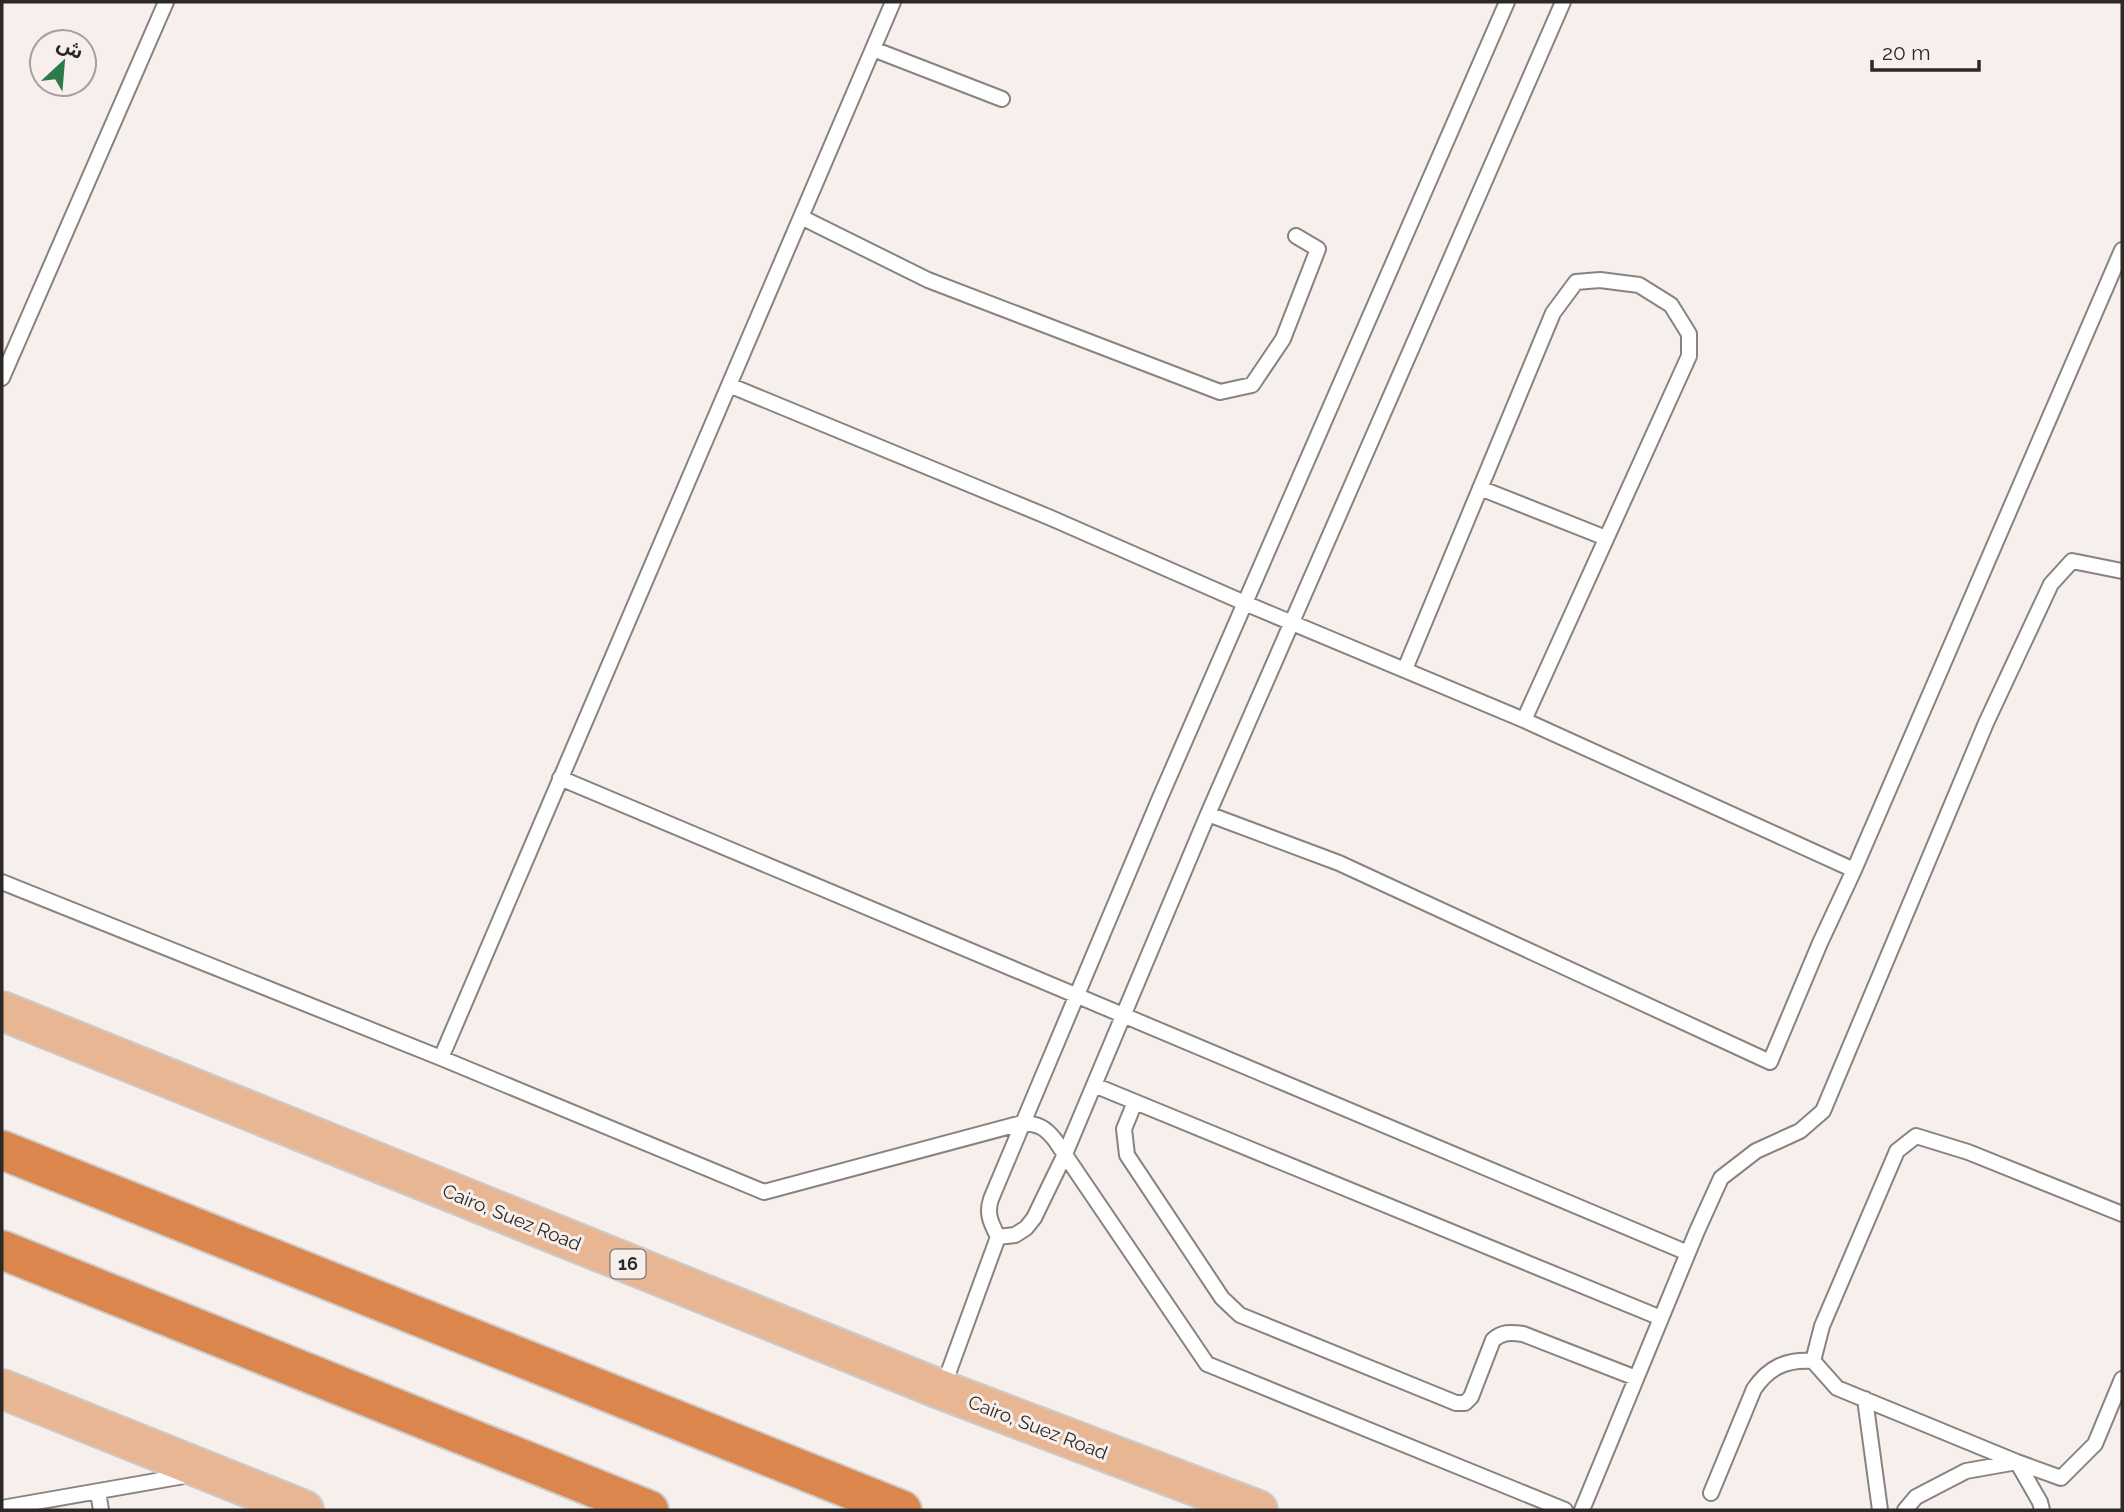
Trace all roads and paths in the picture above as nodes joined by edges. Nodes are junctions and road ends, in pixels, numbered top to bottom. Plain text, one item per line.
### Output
1 (166, 2) edge
2 (893, 2) edge
3 (1507, 2) edge
4 (1563, 2) edge
5 (873, 48) junction
6 (1002, 100) dead end
7 (801, 218) junction
8 (1296, 236) dead end
9 (2122, 250) edge
10 (2, 378) edge
11 (729, 385) junction
12 (1480, 488) junction
13 (1606, 538) junction
14 (2122, 571) edge
15 (1247, 604) junction
16 (1292, 621) junction
17 (1405, 669) junction
18 (1524, 720) junction
19 (561, 778) junction
20 (1208, 814) junction
21 (1854, 870) junction
22 (2, 882) edge
23 (1078, 994) junction
24 (2, 1011) edge
25 (1123, 1015) junction
26 (441, 1058) junction
27 (1094, 1086) junction
28 (1135, 1102) junction
29 (1022, 1123) junction
30 (2, 1150) edge
31 (1065, 1154) junction
32 (2122, 1214) edge
33 (998, 1237) junction
34 (2, 1250) edge
35 (1688, 1253) junction
36 (1661, 1318) junction
37 (1813, 1362) junction
38 (1636, 1378) junction
39 (2122, 1379) edge
40 (2, 1389) edge
41 (942, 1390) junction
42 (1865, 1399) junction
43 (1121, 1458) junction
44 (2017, 1462) junction
45 (209, 1472) junction
46 (98, 1492) junction
47 (1711, 1493) dead end
48 (2, 1508) edge
49 (101, 1510) edge
50 (304, 1510) edge
51 (649, 1510) edge
52 (902, 1510) edge
53 (1204, 1510) edge
54 (1258, 1510) edge
55 (1565, 1510) edge
56 (1582, 1510) edge
57 (1880, 1510) edge
58 (1905, 1510) edge
59 (2042, 1510) edge

1 - 10 lane
2 - 5 lane
3 - 15 lane
4 - 16 lane
5 - 6 lane
5 - 7 lane
7 - 8 lane
7 - 11 lane
9 - 21 lane
11 - 15 lane
11 - 19 lane
12 - 13 lane
12 - 13 lane
12 - 17 lane
13 - 18 lane
14 - 35 lane
15 - 16 lane
15 - 23 lane
16 - 17 lane
16 - 20 lane
17 - 18 lane
18 - 21 lane
19 - 23 lane
19 - 26 lane
20 - 21 lane
20 - 25 lane
22 - 26 lane
23 - 25 lane
23 - 29 lane
24 - 41 main road, Cairo, Suez Road / 16
25 - 27 lane
25 - 35 lane
26 - 29 lane
27 - 28 lane
27 - 31 lane
28 - 36 lane
28 - 38 lane
29 - 31 lane
29 - 33 lane
30 - 52 highway
31 - 33 lane
31 - 55 lane
32 - 37 lane
33 - 41 lane
34 - 51 highway
35 - 36 lane
36 - 38 lane
37 - 42 lane
37 - 47 lane
38 - 56 lane
39 - 44 lane
40 - 45 main road
41 - 43 main road, Cairo, Suez Road / 16
42 - 44 lane
42 - 57 lane
43 - 53 main road
43 - 54 main road, Cairo, Suez Road / 16
44 - 58 lane
44 - 59 lane
45 - 46 lane
45 - 50 main road
46 - 48 lane
46 - 49 lane

